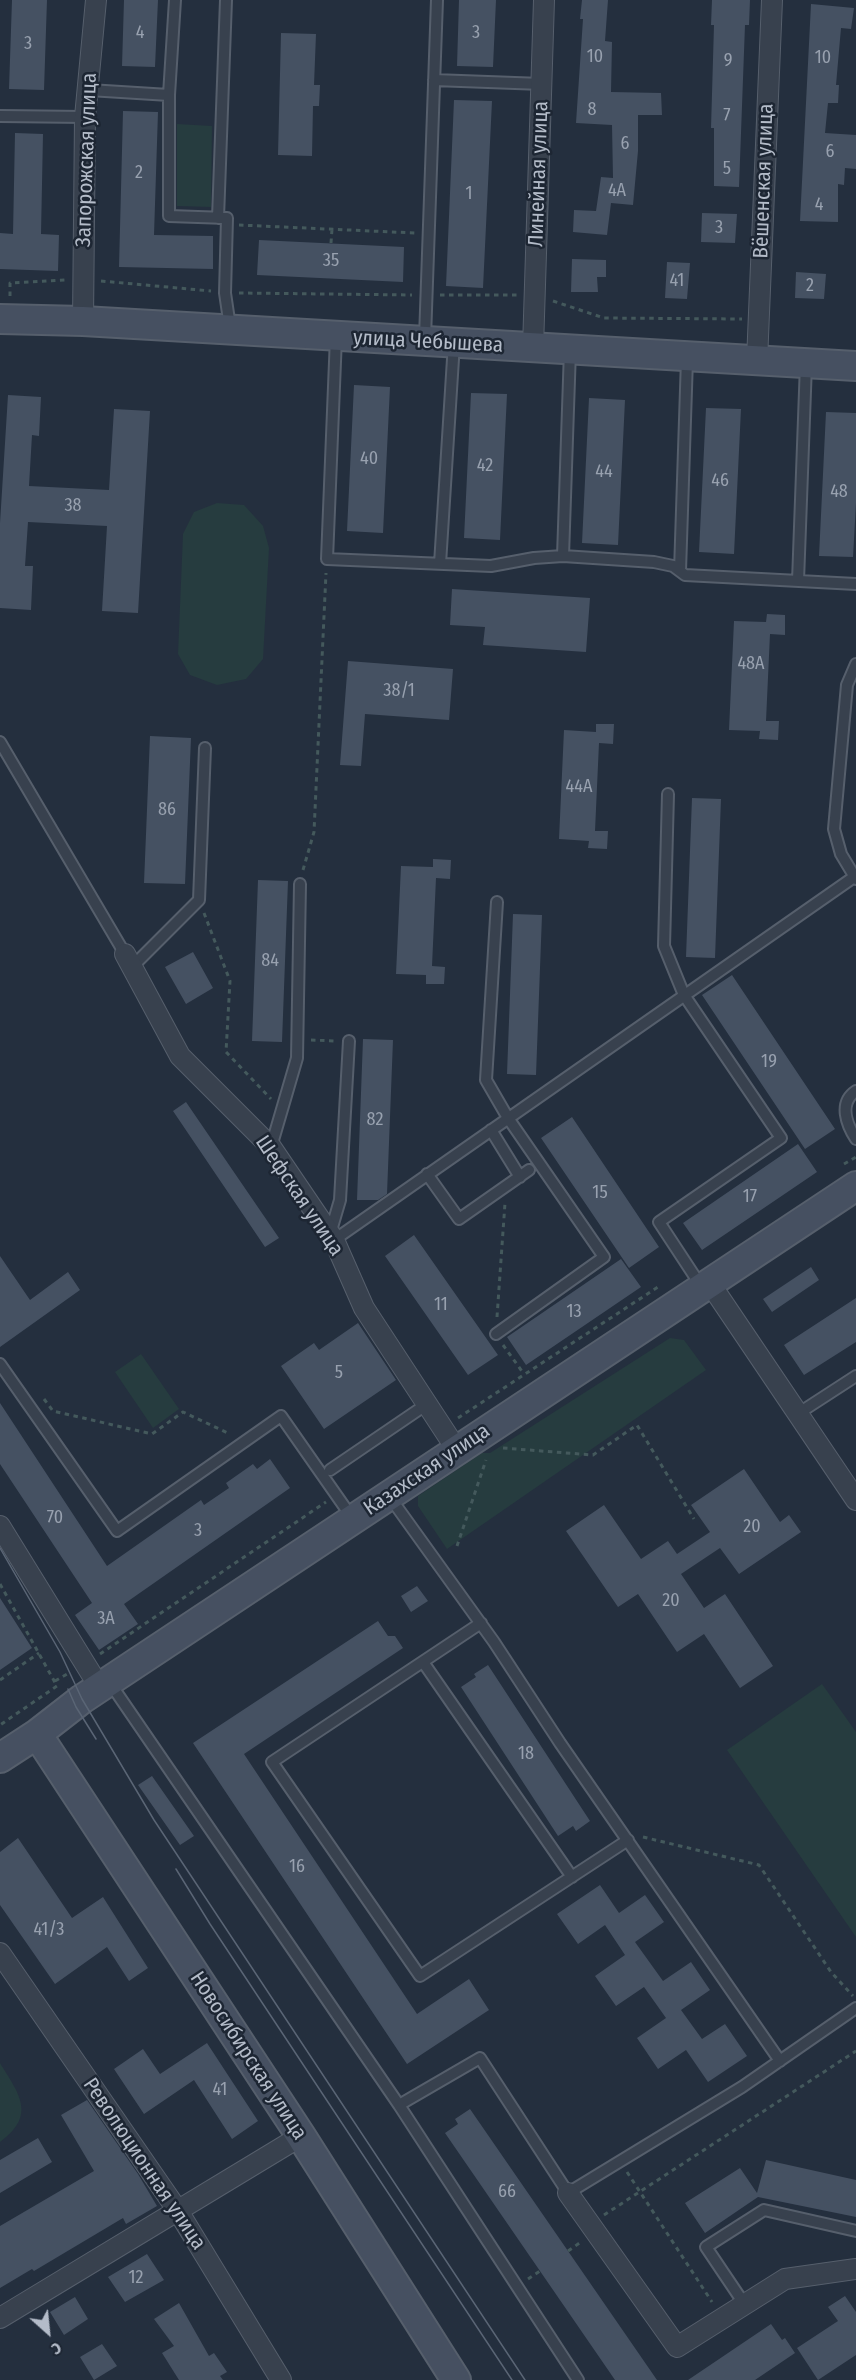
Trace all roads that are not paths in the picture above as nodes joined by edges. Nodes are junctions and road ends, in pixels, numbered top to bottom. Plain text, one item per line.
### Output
1 (96, 0) edge
2 (175, 0) edge
3 (226, 0) edge
4 (437, 0) edge
5 (544, 0) edge
6 (772, 0) edge
7 (434, 80) junction
8 (542, 84) junction
9 (89, 90) junction
10 (170, 95) junction
11 (0, 116) edge
12 (85, 117) junction
13 (223, 221) junction
14 (4, 319) edge
15 (83, 321) junction
16 (230, 330) junction
17 (336, 337) junction
18 (425, 342) junction
19 (454, 344) junction
20 (533, 348) junction
21 (570, 350) junction
22 (687, 357) junction
23 (757, 361) junction
24 (806, 364) junction
25 (856, 366) edge
26 (563, 556) junction
27 (440, 564) junction
28 (680, 571) junction
29 (798, 581) junction
30 (856, 584) edge
31 (856, 664) edge
32 (0, 742) edge
33 (206, 748) dead end
34 (668, 794) dead end
35 (855, 878) edge
36 (300, 884) road end
37 (497, 902) dead end
38 (129, 960) junction
39 (684, 994) junction
40 (348, 1041) road end
41 (856, 1091) edge
42 (508, 1118) junction
43 (491, 1130) junction
44 (856, 1139) edge
45 (271, 1147) junction
46 (428, 1174) junction
47 (846, 1178) edge
48 (332, 1237) junction
49 (700, 1279) junction
50 (496, 1334) road end
51 (0, 1364) edge
52 (856, 1376) edge
53 (428, 1404) junction
54 (799, 1413) junction
55 (451, 1439) junction
56 (330, 1470) dead end
57 (389, 1495) junction
58 (856, 1500) edge
59 (353, 1519) junction
60 (0, 1526) edge
61 (481, 1623) junction
62 (423, 1662) junction
63 (104, 1684) junction
64 (38, 1734) junction
65 (0, 1758) edge
66 (626, 1836) junction
67 (572, 1877) junction
68 (0, 1953) edge
69 (856, 2008) edge
70 (780, 2061) junction
71 (399, 2105) junction
72 (301, 2136) junction
73 (568, 2193) junction
74 (178, 2211) junction
75 (856, 2231) edge
76 (856, 2269) edge
77 (745, 2305) junction
78 (0, 2319) edge
79 (282, 2380) edge
80 (456, 2380) edge
81 (578, 2380) edge

1 - 9 street, Запорожская улица
2 - 10 lane
3 - 13 lane
4 - 7 lane
5 - 8 street, Линейная улица
6 - 23 street, Вёшенская улица
7 - 8 lane
7 - 18 lane
8 - 20 street, Линейная улица
9 - 10 lane
9 - 12 street, Запорожская улица
10 - 13 lane
11 - 12 lane
12 - 15 street, Запорожская улица
13 - 16 lane
14 - 15 street, улица Чебышева
15 - 16 street, улица Чебышева
16 - 17 street, улица Чебышева
17 - 18 street, улица Чебышева
17 - 27 lane
18 - 19 street, улица Чебышева
19 - 20 street, улица Чебышева
19 - 27 lane
20 - 21 street, улица Чебышева
21 - 22 street, улица Чебышева
21 - 26 lane
22 - 23 street, улица Чебышева
22 - 28 lane
23 - 24 street, улица Чебышева
24 - 25 street, улица Чебышева
24 - 29 lane
26 - 27 lane
26 - 28 lane
28 - 29 lane
29 - 30 lane
31 - 35 lane
32 - 38 lane
33 - 38 lane
34 - 39 lane
35 - 39 lane
36 - 45 lane
37 - 42 lane
38 - 45 street, Шефская улица
39 - 42 lane
39 - 49 lane
40 - 48 lane
41 - 44 lane
42 - 43 lane
42 - 50 lane
43 - 46 lane
43 - 46 lane
45 - 48 street, Шефская улица
46 - 48 lane
47 - 49 street, Казахская улица
48 - 53 street, Шефская улица
49 - 54 street
49 - 55 street, Казахская улица
51 - 59 lane
52 - 54 lane
53 - 55 street, Шефская улица
53 - 56 lane
54 - 58 street
55 - 57 street, Казахская улица
57 - 59 street, Казахская улица
57 - 61 lane
59 - 63 street, Казахская улица
60 - 63 street
61 - 62 lane
61 - 66 lane
62 - 67 lane
62 - 67 lane
63 - 64 street, Казахская улица
63 - 71 lane
64 - 65 street, Казахская улица
64 - 72 street, Новосибирская улица
66 - 67 lane
66 - 70 lane
68 - 74 street, Революционная улица
69 - 70 lane
70 - 73 lane
71 - 73 lane
71 - 81 lane
72 - 74 street
72 - 80 street, Новосибирская улица
73 - 77 street
74 - 78 street
74 - 79 street, Революционная улица
75 - 77 lane
76 - 77 street

